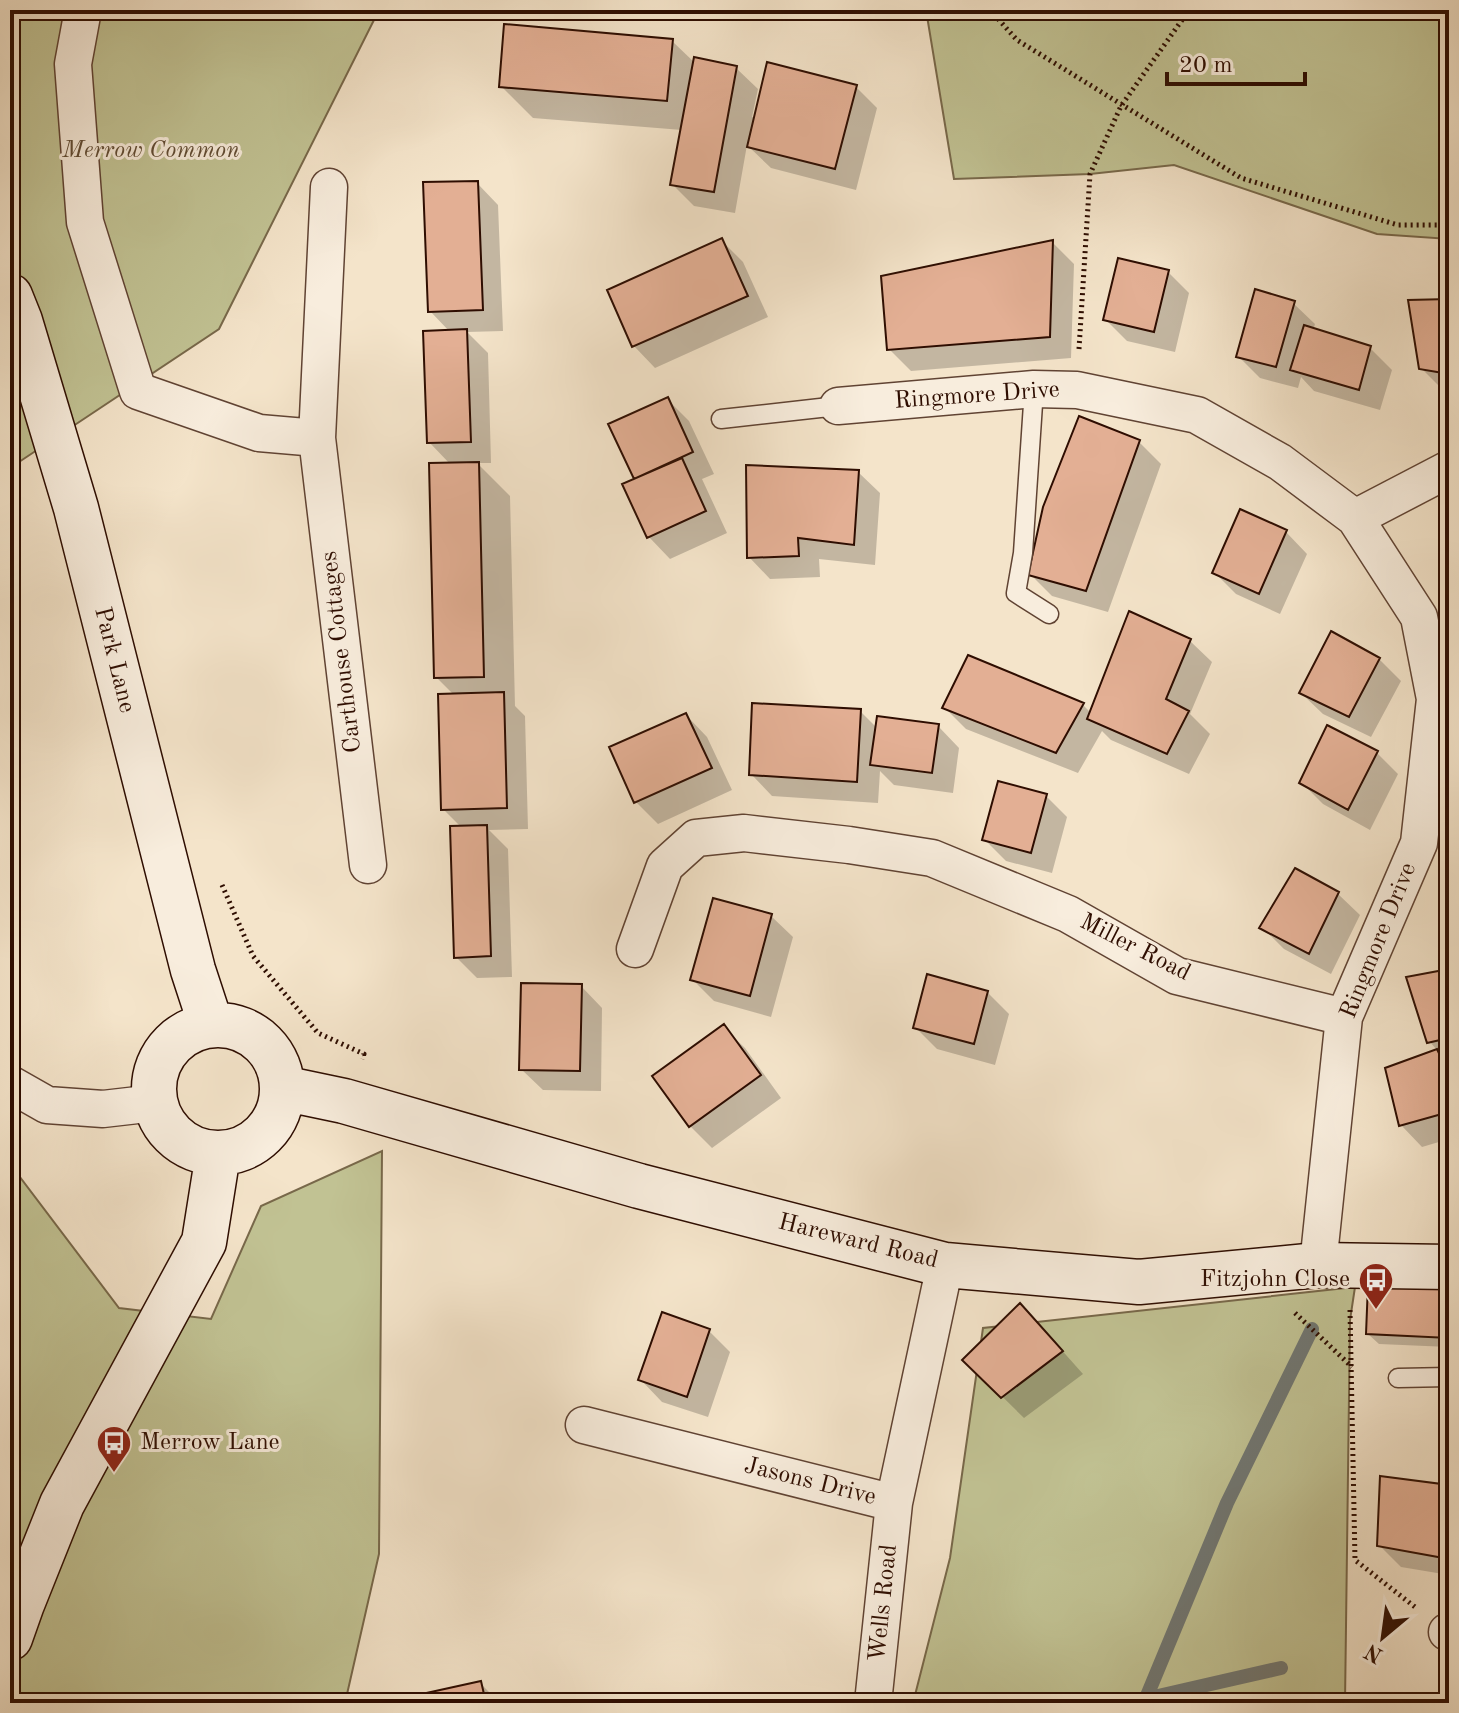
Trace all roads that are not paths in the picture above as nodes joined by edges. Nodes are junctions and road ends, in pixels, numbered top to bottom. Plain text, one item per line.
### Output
1 (83, 10) edge
2 (329, 187) dead end
3 (10, 296) edge
4 (1034, 389) junction
5 (838, 406) joint
6 (721, 419) dead end
7 (317, 438) junction
8 (1449, 469) edge
9 (1355, 518) junction
10 (1049, 614) dead end
11 (368, 865) dead end
12 (635, 949) dead end
13 (1344, 1017) junction
14 (211, 1025) junction
15 (10, 1084) edge
16 (282, 1088) junction
17 (155, 1103) junction
18 (218, 1154) junction
19 (945, 1265) junction
20 (1334, 1265) junction
21 (1449, 1267) edge
22 (1449, 1377) edge
23 (1398, 1378) dead end
24 (584, 1425) dead end
25 (894, 1503) junction
26 (10, 1638) edge
27 (873, 1703) edge

1 - 7 street
2 - 7 street, Carthouse Cottages
3 - 14 main road, Park Lane
4 - 5 street, Ringmore Drive
4 - 9 street, Ringmore Drive
4 - 10 lane
5 - 6 lane
7 - 11 street, Carthouse Cottages
8 - 9 street
9 - 13 street, Ringmore Drive
12 - 13 street, Miller Road
13 - 20 street, Ringmore Drive
14 - 16 main road
14 - 17 main road
15 - 17 street
16 - 18 main road
16 - 19 main road, Hareward Road
17 - 18 main road
18 - 26 main road
19 - 20 main road, Hareward Road
19 - 25 street, Jasons Drive
20 - 21 main road, Hareward Road
22 - 23 lane
24 - 25 street, Jasons Drive
25 - 27 street, Wells Road

